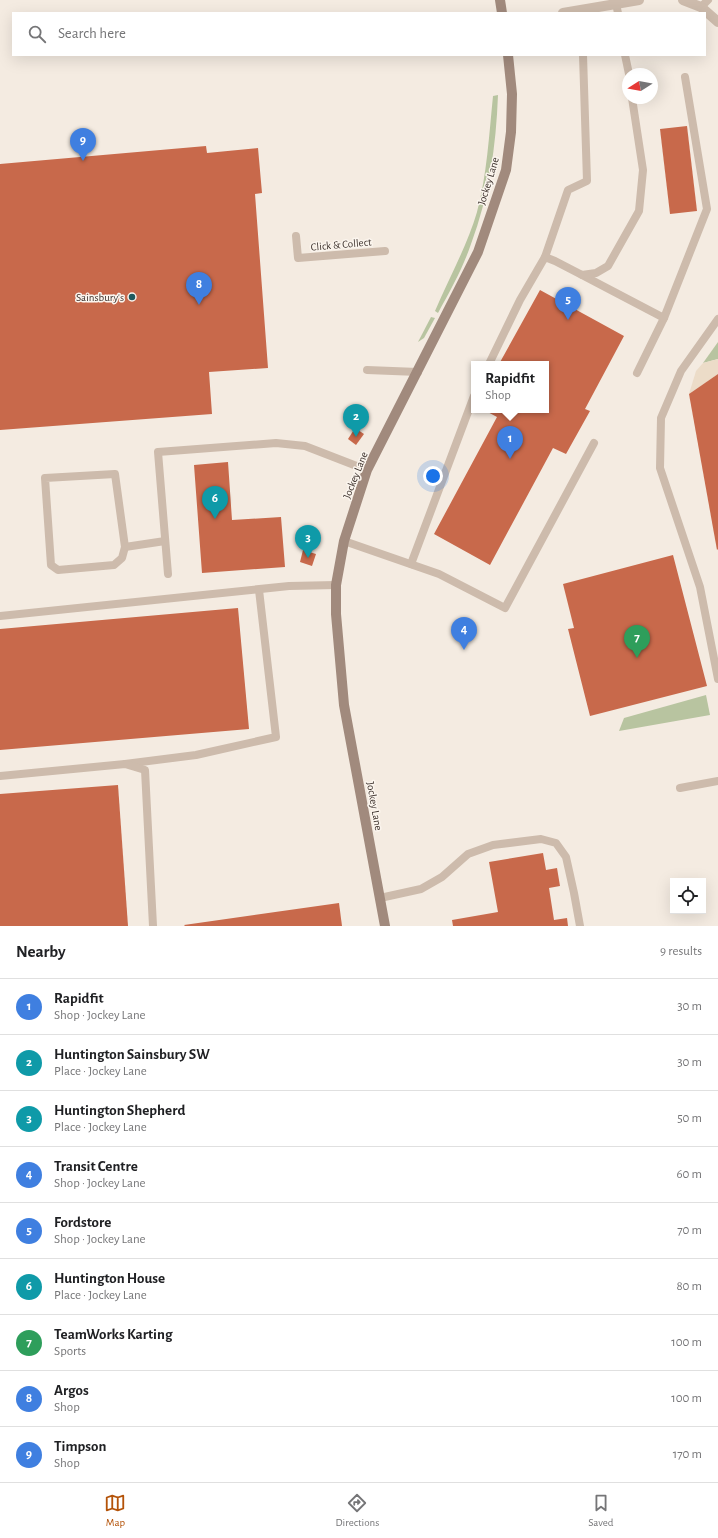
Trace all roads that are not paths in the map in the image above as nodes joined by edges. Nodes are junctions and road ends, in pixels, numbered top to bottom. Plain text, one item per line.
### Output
1 (500, 0) edge
2 (638, 0) edge
3 (683, 0) edge
4 (705, 3) edge
5 (617, 8) edge
6 (502, 12) edge
7 (575, 12) edge
8 (718, 22) edge
9 (508, 56) edge
10 (583, 56) edge
11 (626, 56) edge
12 (627, 68) edge
13 (685, 77) dead end
14 (633, 104) edge
15 (296, 236) dead end
16 (385, 251) dead end
17 (546, 257) junction
18 (582, 275) junction
19 (664, 318) junction
20 (718, 319) edge
21 (490, 361) edge
22 (366, 370) dead end
23 (418, 372) junction
24 (637, 373) dead end
25 (471, 404) edge
26 (594, 443) dead end
27 (368, 470) junction
28 (165, 541) junction
29 (344, 541) junction
30 (125, 546) junction
31 (411, 564) junction
32 (168, 574) dead end
33 (336, 585) junction
34 (259, 590) junction
35 (0, 616) edge
36 (718, 679) edge
37 (124, 764) junction
38 (0, 776) edge
39 (718, 781) edge
40 (680, 788) dead end
41 (380, 898) junction
42 (153, 926) edge
43 (385, 926) edge
44 (580, 926) edge

1 - 6 street
2 - 5 street
3 - 4 street
4 - 8 street
5 - 7 street
9 - 23 street, Jockey Lane
10 - 17 lane
11 - 12 lane
13 - 19 lane
14 - 18 lane
15 - 16 lane, Click & Collect
17 - 18 lane
17 - 21 lane
18 - 19 lane
19 - 24 lane
20 - 36 lane
22 - 23 lane
23 - 27 street, Jockey Lane
25 - 31 lane
26 - 31 lane
27 - 28 lane
27 - 29 street, Jockey Lane
28 - 30 lane
28 - 32 lane
29 - 31 lane
29 - 33 street, Jockey Lane
30 - 30 lane
33 - 34 lane
33 - 41 street, Jockey Lane
34 - 35 lane
34 - 37 lane
37 - 38 lane
37 - 42 lane
39 - 40 lane
41 - 43 street, Jockey Lane
41 - 44 lane

